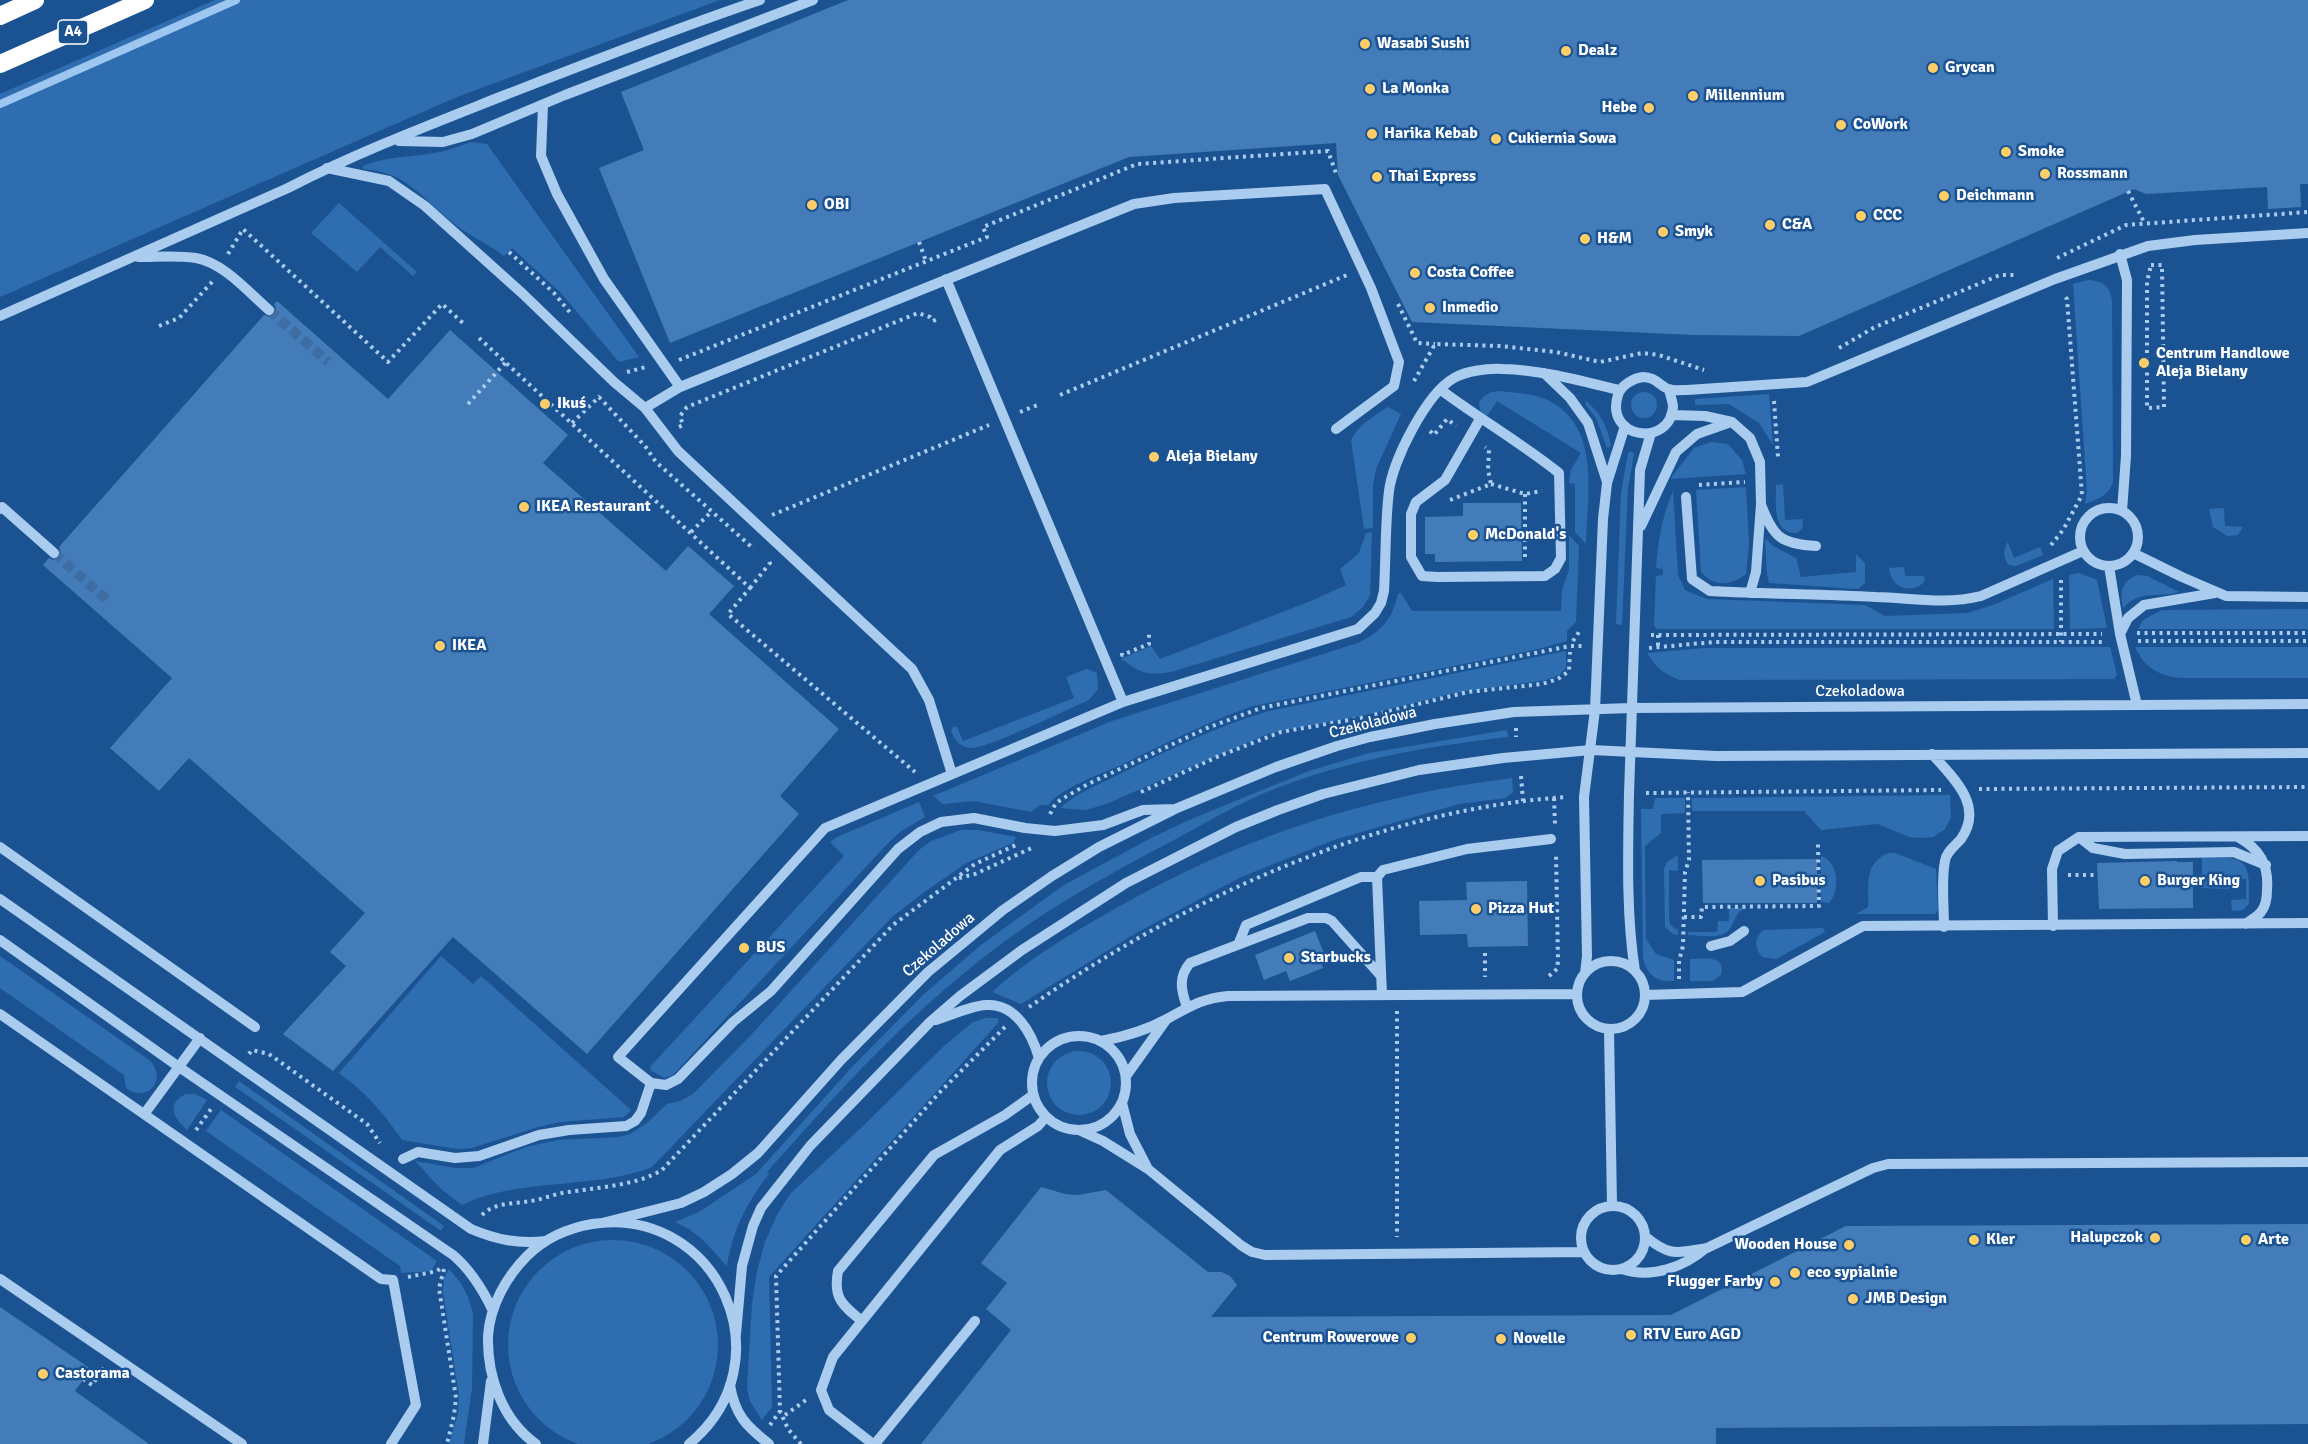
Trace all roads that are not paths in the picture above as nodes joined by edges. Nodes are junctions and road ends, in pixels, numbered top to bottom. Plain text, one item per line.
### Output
1 (35, 0) edge
2 (145, 0) edge
3 (760, 0) edge
4 (813, 0) edge
5 (0, 16) edge
6 (0, 64) edge
7 (543, 105) junction
8 (393, 141) junction
9 (327, 168) junction
10 (2308, 233) edge
11 (2120, 254) junction
12 (132, 257) junction
13 (946, 279) junction
14 (269, 310) tunnel mouth
15 (0, 316) edge
16 (1544, 373) junction
17 (680, 387) junction
18 (1669, 389) junction
19 (1441, 390) junction
20 (1619, 390) junction
21 (645, 408) junction
22 (1671, 415) junction
23 (1480, 419) junction
24 (1732, 422) junction
25 (1624, 426) junction
26 (1336, 429) dead end
27 (1651, 434) junction
28 (1607, 483) junction
29 (1686, 497) dead end
30 (1761, 504) junction
31 (0, 509) edge
32 (2122, 511) junction
33 (1638, 532) junction
34 (1816, 546) dead end
35 (2083, 551) junction
36 (54, 553) tunnel mouth
37 (2133, 553) junction
38 (2109, 566) junction
39 (2216, 592) junction
40 (1750, 593) junction
41 (2308, 597) edge
42 (2120, 638) junction
43 (1123, 702) junction
44 (2308, 704) edge
45 (2137, 705) junction
46 (1631, 708) junction
47 (1594, 710) junction
48 (1591, 750) junction
49 (1630, 753) junction
50 (2308, 753) edge
51 (1932, 754) junction
52 (952, 774) junction
53 (1174, 808) junction
54 (1553, 834) road end
55 (2235, 835) junction
56 (2308, 836) edge
57 (2079, 837) junction
58 (0, 848) edge
59 (2266, 865) junction
60 (1377, 877) junction
61 (0, 899) edge
62 (2308, 923) edge
63 (2246, 924) junction
64 (2053, 926) junction
65 (1944, 927) junction
66 (1744, 931) dead end
67 (0, 940) edge
68 (1238, 945) junction
69 (1711, 946) dead end
70 (1635, 971) junction
71 (1585, 973) junction
72 (1381, 976) junction
73 (1576, 994) junction
74 (1382, 995) junction
75 (1645, 995) junction
76 (1187, 1006) junction
77 (0, 1014) edge
78 (1166, 1019) junction
79 (930, 1022) junction
80 (255, 1027) dead end
81 (1609, 1029) junction
82 (200, 1038) junction
83 (1101, 1041) junction
84 (1039, 1058) junction
85 (179, 1067) junction
86 (1126, 1076) junction
87 (651, 1083) junction
88 (1033, 1095) junction
89 (1122, 1103) junction
90 (146, 1113) dead end
91 (1046, 1117) junction
92 (1081, 1131) junction
93 (403, 1159) dead end
94 (2308, 1162) edge
95 (1148, 1169) junction
96 (1612, 1205) junction
97 (602, 1223) junction
98 (1646, 1237) junction
99 (546, 1241) junction
100 (1707, 1248) junction
101 (1584, 1252) junction
102 (1622, 1269) junction
103 (0, 1279) edge
104 (493, 1311) junction
105 (862, 1321) junction
106 (975, 1321) dead end
107 (736, 1334) junction
108 (492, 1378) junction
109 (730, 1385) junction
110 (242, 1444) edge
111 (391, 1444) edge
112 (483, 1444) edge
113 (536, 1444) edge
114 (689, 1444) edge
115 (768, 1444) edge
116 (874, 1444) edge

1 - 5 highway
2 - 6 highway, A4
3 - 8 street
4 - 7 street
7 - 8 street
7 - 17 street
8 - 9 street
9 - 12 street
9 - 21 street
10 - 11 street
11 - 18 street
11 - 32 street
12 - 14 street
12 - 15 street
13 - 17 street
13 - 26 street
13 - 43 street
16 - 19 street
16 - 20 street
16 - 28 street
17 - 21 street
18 - 20 street
18 - 22 street
19 - 23 street
19 - 43 street
20 - 25 street
21 - 52 street
22 - 24 street
22 - 27 street
23 - 23 street
24 - 30 street
24 - 33 street
25 - 27 street
25 - 28 street
27 - 33 street
28 - 47 street
29 - 40 street
30 - 34 street
30 - 40 street
31 - 36 street
32 - 35 street
32 - 37 street
33 - 46 street
35 - 38 street
35 - 40 street
37 - 38 street
37 - 39 street
38 - 42 street
39 - 41 street
39 - 42 street
42 - 45 street
43 - 52 street
44 - 45 street, Czekoladowa
45 - 46 street, Czekoladowa
46 - 47 street, Czekoladowa
46 - 49 street
47 - 48 street
47 - 53 street, Czekoladowa
48 - 49 street
48 - 71 street
48 - 79 street
49 - 51 street
49 - 70 street
50 - 51 street
51 - 65 street
52 - 87 street
53 - 87 street
53 - 97 street, Czekoladowa
54 - 60 street
55 - 56 street
55 - 57 street
55 - 59 street
57 - 59 street
57 - 64 street
58 - 80 street
59 - 63 street
60 - 68 street
60 - 72 street
61 - 82 street
62 - 63 street
63 - 64 street
64 - 65 street
65 - 75 street
66 - 69 street
67 - 85 street
68 - 72 street
68 - 76 street
70 - 71 street
70 - 75 street
71 - 73 street
72 - 74 street
73 - 74 street
73 - 81 street
74 - 76 street
75 - 81 street
76 - 78 street
77 - 111 street
78 - 83 street
78 - 86 street
79 - 84 street
79 - 107 street
81 - 96 street
82 - 85 street
82 - 99 street
83 - 84 street
83 - 86 street
84 - 88 street
85 - 90 street
85 - 104 street
86 - 89 street
87 - 93 street
88 - 91 street
88 - 105 street
89 - 92 street
89 - 95 street
91 - 92 street
91 - 105 street
92 - 95 street
94 - 100 street
95 - 101 street
96 - 98 street
96 - 101 street
97 - 99 street, Czekoladowa
97 - 107 street
98 - 100 street
98 - 102 street
99 - 104 street
100 - 102 street
101 - 102 street
103 - 110 street
104 - 108 street
105 - 116 street
106 - 116 street
107 - 109 street
108 - 112 street
108 - 113 street
109 - 114 street
109 - 115 street

